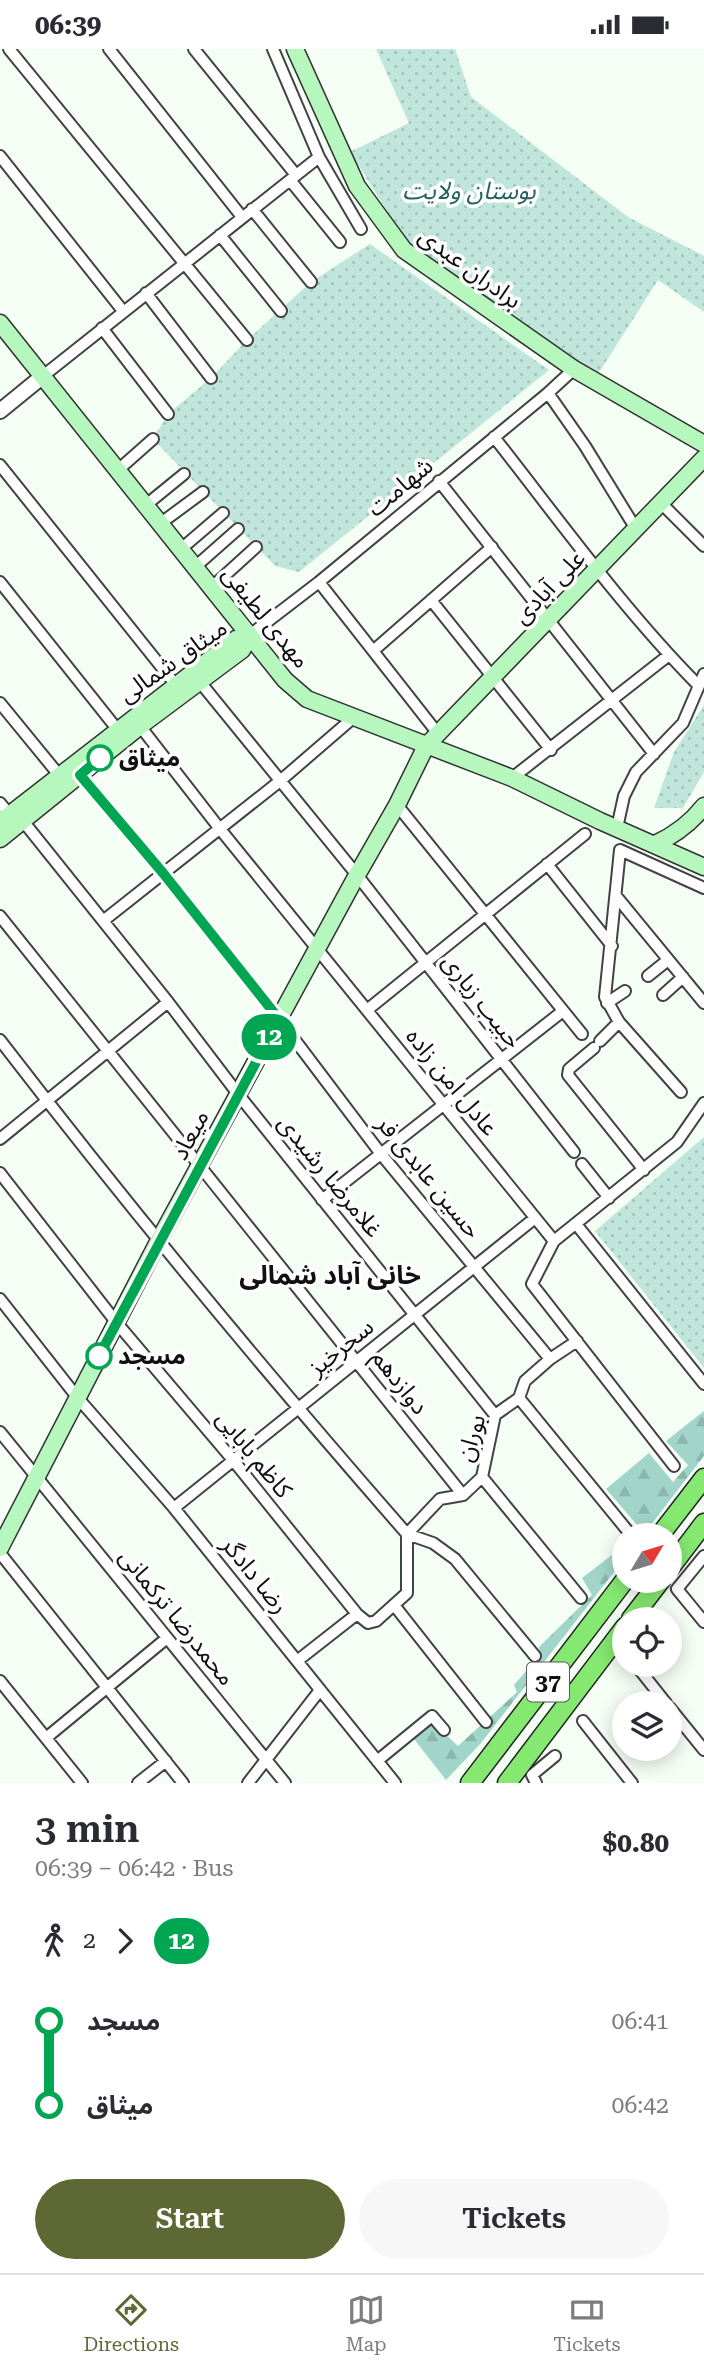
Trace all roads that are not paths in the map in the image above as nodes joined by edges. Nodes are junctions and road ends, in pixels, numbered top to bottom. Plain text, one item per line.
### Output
1 (9, 49) edge
2 (109, 49) edge
3 (194, 49) edge
4 (295, 49) edge
5 (273, 53) edge
6 (0, 156) edge
7 (319, 157) junction
8 (293, 177) junction
9 (252, 209) junction
10 (242, 217) junction
11 (361, 229) dead end
12 (220, 235) junction
13 (340, 242) dead end
14 (184, 263) junction
15 (311, 282) dead end
16 (146, 293) junction
17 (123, 311) junction
18 (281, 311) dead end
19 (0, 323) edge
20 (102, 328) junction
21 (247, 340) dead end
22 (574, 369) junction
23 (43, 376) junction
24 (211, 378) dead end
25 (548, 393) junction
26 (0, 411) edge
27 (168, 414) dead end
28 (494, 437) junction
29 (153, 439) dead end
30 (704, 445) edge
31 (704, 458) edge
32 (0, 465) edge
33 (118, 470) junction
34 (184, 474) dead end
35 (439, 481) junction
36 (203, 492) dead end
37 (661, 503) junction
38 (146, 505) junction
39 (223, 513) dead end
40 (160, 523) junction
41 (238, 529) dead end
42 (636, 529) junction
43 (704, 546) edge
44 (256, 547) dead end
45 (492, 547) junction
46 (181, 549) junction
47 (195, 567) junction
48 (597, 569) junction
49 (0, 582) edge
50 (320, 582) junction
51 (212, 587) junction
52 (431, 600) junction
53 (550, 619) junction
54 (250, 635) junction
55 (373, 650) junction
56 (669, 655) junction
57 (492, 679) junction
58 (701, 679) edge
59 (200, 682) junction
60 (175, 684) junction
61 (612, 701) junction
62 (0, 703) edge
63 (353, 718) junction
64 (140, 726) junction
65 (117, 729) junction
66 (439, 735) junction
67 (426, 746) junction
68 (551, 750) junction
69 (654, 754) junction
70 (59, 775) junction
71 (80, 775) junction
72 (512, 778) junction
73 (280, 781) junction
74 (397, 805) junction
75 (704, 806) edge
76 (8, 815) edge
77 (617, 828) junction
78 (220, 829) junction
79 (585, 834) dead end
80 (0, 839) edge
81 (655, 844) junction
82 (547, 864) junction
83 (704, 869) edge
84 (163, 873) junction
85 (357, 875) junction
86 (701, 886) edge
87 (617, 896) junction
88 (485, 915) junction
89 (0, 916) edge
90 (103, 921) junction
91 (612, 946) junction
92 (317, 948) junction
93 (668, 960) junction
94 (426, 963) junction
95 (648, 976) dead end
96 (683, 977) junction
97 (625, 991) dead end
98 (663, 995) dead end
99 (168, 1002) junction
100 (607, 1003) junction
101 (704, 1003) edge
102 (367, 1010) junction
103 (564, 1011) junction
104 (279, 1019) junction
105 (619, 1022) junction
106 (582, 1034) dead end
107 (0, 1040) edge
108 (108, 1051) junction
109 (502, 1059) junction
110 (681, 1092) dead end
111 (238, 1094) junction
112 (47, 1101) junction
113 (704, 1103) edge
114 (443, 1105) junction
115 (0, 1139) edge
116 (575, 1152) dead end
117 (381, 1154) junction
118 (200, 1164) junction
119 (582, 1164) dead end
120 (644, 1170) junction
121 (0, 1173) edge
122 (610, 1198) junction
123 (322, 1200) junction
124 (535, 1218) junction
125 (576, 1224) junction
126 (159, 1240) junction
127 (554, 1241) junction
128 (474, 1267) junction
129 (0, 1299) edge
130 (414, 1314) junction
131 (116, 1322) junction
132 (577, 1341) junction
133 (550, 1359) junction
134 (356, 1361) junction
135 (704, 1384) edge
136 (77, 1397) junction
137 (519, 1398) junction
138 (297, 1409) junction
139 (495, 1415) junction
140 (0, 1432) edge
141 (233, 1460) junction
142 (674, 1466) dead end
143 (482, 1476) junction
144 (36, 1477) junction
145 (704, 1478) edge
146 (463, 1495) junction
147 (174, 1508) junction
148 (621, 1523) edge
149 (669, 1523) edge
150 (704, 1523) edge
151 (408, 1534) junction
152 (0, 1551) edge
153 (682, 1551) edge
154 (704, 1556) edge
155 (615, 1593) edge
156 (651, 1593) edge
157 (582, 1598) dead end
158 (394, 1605) junction
159 (640, 1607) edge
160 (357, 1614) junction
161 (704, 1622) edge
162 (167, 1638) junction
163 (612, 1644) edge
164 (535, 1656) dead end
165 (297, 1661) junction
166 (645, 1677) edge
167 (0, 1681) edge
168 (107, 1688) junction
169 (320, 1690) junction
170 (656, 1691) edge
171 (486, 1721) dead end
172 (583, 1721) dead end
173 (682, 1723) edge
174 (444, 1730) dead end
175 (46, 1738) junction
176 (704, 1750) edge
177 (555, 1756) dead end
178 (266, 1759) junction
179 (166, 1761) junction
180 (377, 1761) junction
181 (534, 1780) edge
182 (82, 1783) edge
183 (138, 1783) edge
184 (183, 1783) edge
185 (248, 1783) edge
186 (285, 1783) edge
187 (395, 1783) edge
188 (470, 1783) edge
189 (507, 1783) edge
190 (632, 1783) edge

1 - 14 street
2 - 10 street
3 - 8 street
4 - 22 main road, برادران عبدی
5 - 7 street
6 - 17 street
7 - 8 street
7 - 11 street
8 - 9 street
8 - 13 street
9 - 10 street
9 - 15 street
10 - 12 street
12 - 14 street
12 - 18 street
14 - 16 street
14 - 21 street
16 - 17 street
16 - 24 street
17 - 20 street
19 - 23 main road, مهدی لطیفی
20 - 23 street
20 - 27 street
22 - 25 street, شهامت
22 - 30 main road, برادران عبدی
23 - 26 street
23 - 33 main road, مهدی لطیفی
25 - 28 street, شهامت
25 - 42 street
28 - 35 street, شهامت
28 - 48 street
29 - 33 street
31 - 37 main road, علی آبادی
32 - 60 street
33 - 38 main road, مهدی لطیفی
34 - 38 street
35 - 45 street
35 - 50 street, شهامت
36 - 40 street
37 - 42 main road, علی آبادی
37 - 43 street
38 - 40 main road, مهدی لطیفی
39 - 46 street
40 - 46 main road, مهدی لطیفی
41 - 47 street
42 - 48 main road, علی آبادی
44 - 51 street
45 - 52 street
45 - 53 street
46 - 47 main road, مهدی لطیفی
47 - 51 main road, مهدی لطیفی
48 - 53 main road, علی آبادی
48 - 56 street
49 - 65 street
50 - 54 street, شهامت
50 - 55 street
51 - 54 main road, مهدی لطیفی
52 - 55 street
52 - 57 street
53 - 57 main road, علی آبادی
53 - 61 street
54 - 59 main road, میثاق شمالی
54 - 60 main road, میثاق شمالی
54 - 63 main road, مهدی لطیفی
55 - 66 street
56 - 58 street
56 - 61 street
57 - 66 main road, علی آبادی
57 - 68 street
58 - 69 street
59 - 64 main road, میثاق شمالی
59 - 73 street, حبیب زیاری
60 - 65 main road, میثاق شمالی
61 - 68 street
61 - 69 street
62 - 70 street
63 - 67 main road, مهدی لطیفی
63 - 73 street
64 - 71 main road, میثاق شمالی
64 - 78 street, عادل امن زاده
65 - 70 main road, میثاق شمالی
66 - 67 main road, علی آبادی
67 - 72 main road, مهدی لطیفی
67 - 74 main road, میعاد
68 - 72 street
69 - 77 street
70 - 76 main road, میثاق شمالی
71 - 76 main road, میثاق شمالی
71 - 84 street, حسین عابدی‌ فر
72 - 77 main road, مهدی لطیفی
73 - 78 street
73 - 85 street, حبیب زیاری
74 - 85 main road, میعاد
74 - 88 street
75 - 81 main road
76 - 80 main road, میثاق شمالی
76 - 90 street, غلامرضا رشیدی
77 - 81 main road, مهدی لطیفی
78 - 84 street
78 - 92 street, عادل امن زاده
79 - 82 street
81 - 83 main road, مهدی لطیفی
82 - 88 street
82 - 91 street
83 - 86 street
84 - 90 street
84 - 104 street, حسین عابدی‌ فر
85 - 92 main road, میعاد
85 - 94 street, حبیب زیاری
86 - 87 street
87 - 91 street
87 - 93 street
88 - 94 street
88 - 103 street
89 - 108 street, دوازدهم
90 - 99 street, غلامرضا رشیدی
91 - 100 street
92 - 102 street, عادل امن زاده
92 - 104 main road, میعاد
93 - 95 street
93 - 96 street
94 - 102 street
94 - 109 street, حبیب زیاری
96 - 98 street
96 - 101 street
97 - 100 street
99 - 108 street
99 - 111 street, غلامرضا رشیدی
100 - 105 street
102 - 114 street, عادل امن زاده
103 - 106 street
103 - 109 street
104 - 111 main road, میعاد
104 - 117 street, حسین عابدی‌ فر
105 - 110 street
105 - 120 street
107 - 112 street
108 - 112 street
108 - 118 street, دوازدهم
109 - 114 street
109 - 116 street, حبیب زیاری
111 - 118 main road, میعاد
111 - 123 street, غلامرضا رشیدی
112 - 115 street
112 - 126 street
113 - 120 street
114 - 117 street
114 - 124 street, عادل امن زاده
117 - 123 street
117 - 128 street, حسین عابدی‌ فر
118 - 126 main road, میعاد
118 - 134 street, دوازدهم
119 - 122 street
120 - 122 street
121 - 131 street, کاظم بابایی
122 - 125 street
123 - 130 street, غلامرضا رشیدی
124 - 127 street, عادل امن زاده
124 - 128 street, سحرخیز
125 - 127 street
125 - 135 street
126 - 131 main road, میعاد
126 - 138 street
127 - 132 street
128 - 130 street, سحرخیز
128 - 133 street, حسین عابدی‌ فر
129 - 136 street, رضا دادگر
130 - 134 street, سحرخیز
130 - 139 street, غلامرضا رشیدی
131 - 136 main road, میعاد
131 - 141 street, کاظم بابایی
132 - 133 street, بوران
132 - 142 street
133 - 137 street, بوران
134 - 138 street, سحرخیز
134 - 146 street, دوازدهم
136 - 144 main road, میعاد
136 - 147 street, رضا دادگر
137 - 139 street, بوران
137 - 148 street
138 - 141 street, سحرخیز
138 - 151 street
139 - 143 street, بوران
140 - 144 street, محمدرضا ترکمانی
141 - 147 street, سحرخیز
141 - 160 street, کاظم بابایی
143 - 146 street, بوران
143 - 157 street
144 - 152 main road, میعاد
144 - 162 street, محمدرضا ترکمانی
145 - 149 highway
146 - 151 street, بوران
147 - 165 street, رضا دادگر
150 - 153 highway
151 - 158 street
151 - 164 street
152 - 168 street
154 - 161 street
155 - 188 highway, 37
156 - 159 highway
158 - 160 street
158 - 171 street
160 - 165 street
162 - 168 street
162 - 178 street, محمدرضا ترکمانی
163 - 189 highway, 37
165 - 169 street, رضا دادگر
166 - 170 street
167 - 175 street
168 - 175 street
168 - 179 street
169 - 178 street
169 - 180 street, رضا دادگر
172 - 190 street
173 - 176 street
174 - 180 street
175 - 182 street
177 - 181 street
178 - 185 street
178 - 186 street, محمدرضا ترکمانی
179 - 183 street
179 - 184 street
180 - 187 street, رضا دادگر

